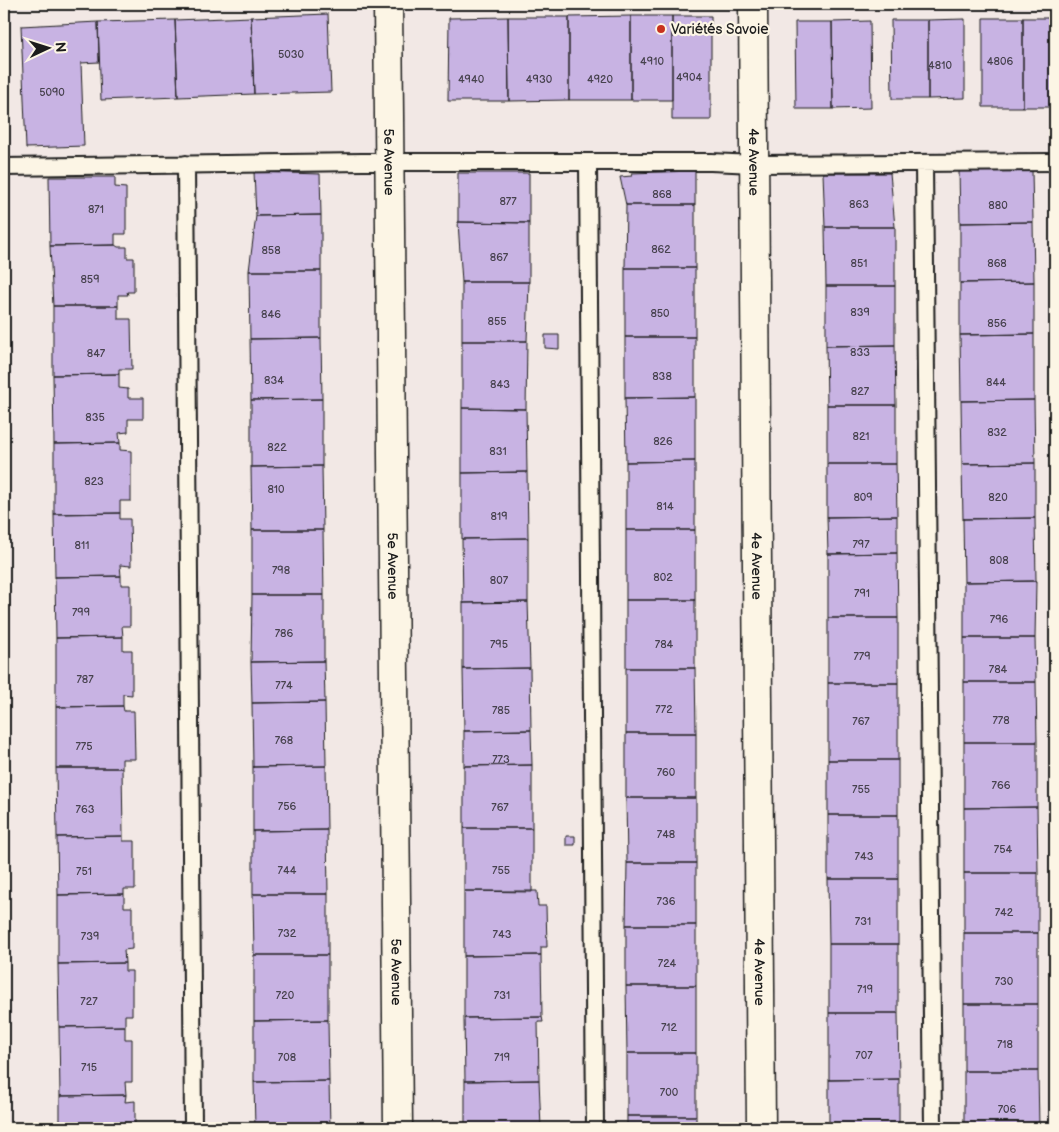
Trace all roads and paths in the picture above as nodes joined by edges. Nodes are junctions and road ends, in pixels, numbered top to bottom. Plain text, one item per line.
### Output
1 (388, 4) edge
2 (753, 4) edge
3 (389, 162) junction
4 (588, 162) junction
5 (1055, 162) edge
6 (924, 163) junction
7 (186, 164) junction
8 (754, 164) junction
9 (4, 167) edge
10 (193, 1128) edge
11 (398, 1128) edge
12 (595, 1128) edge
13 (761, 1128) edge
14 (933, 1128) edge

1 - 3 street, 5e Avenue
2 - 8 street, 4e Avenue
3 - 4 lane
3 - 7 lane
3 - 11 street, 5e Avenue
4 - 8 lane
4 - 12 lane
5 - 6 lane
6 - 8 lane
6 - 14 lane
7 - 9 lane
7 - 10 lane
8 - 13 street, 4e Avenue

